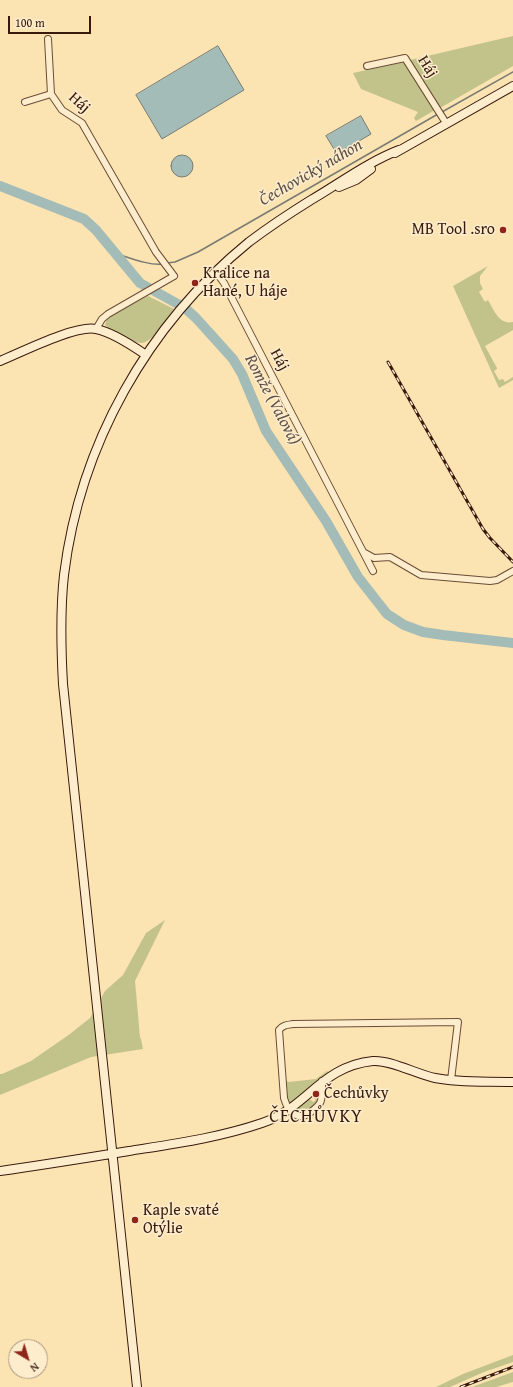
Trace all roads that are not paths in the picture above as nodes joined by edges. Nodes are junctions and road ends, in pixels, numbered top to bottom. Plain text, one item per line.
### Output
1 (48, 39) dead end
2 (368, 66) dead end
3 (513, 86) edge
4 (51, 94) junction
5 (24, 102) dead end
6 (446, 123) junction
7 (216, 272) junction
8 (96, 329) junction
9 (146, 355) junction
10 (0, 361) edge
11 (364, 552) junction
12 (373, 571) dead end
13 (513, 571) edge
14 (451, 1080) junction
15 (322, 1081) junction
16 (513, 1082) edge
17 (290, 1109) junction
18 (112, 1154) junction
19 (0, 1172) edge
20 (136, 1387) edge

1 - 4 street, Háj
2 - 6 street, Háj
3 - 6 main road
4 - 5 street, Háj
4 - 8 street, Háj
6 - 7 main road
7 - 9 main road
7 - 11 street, Háj
8 - 9 main road
8 - 10 main road
9 - 18 main road
11 - 12 street, Háj
11 - 13 street
14 - 15 main road
14 - 16 main road
14 - 17 street
15 - 17 main road
15 - 17 street
17 - 18 main road
18 - 19 main road
18 - 20 main road

